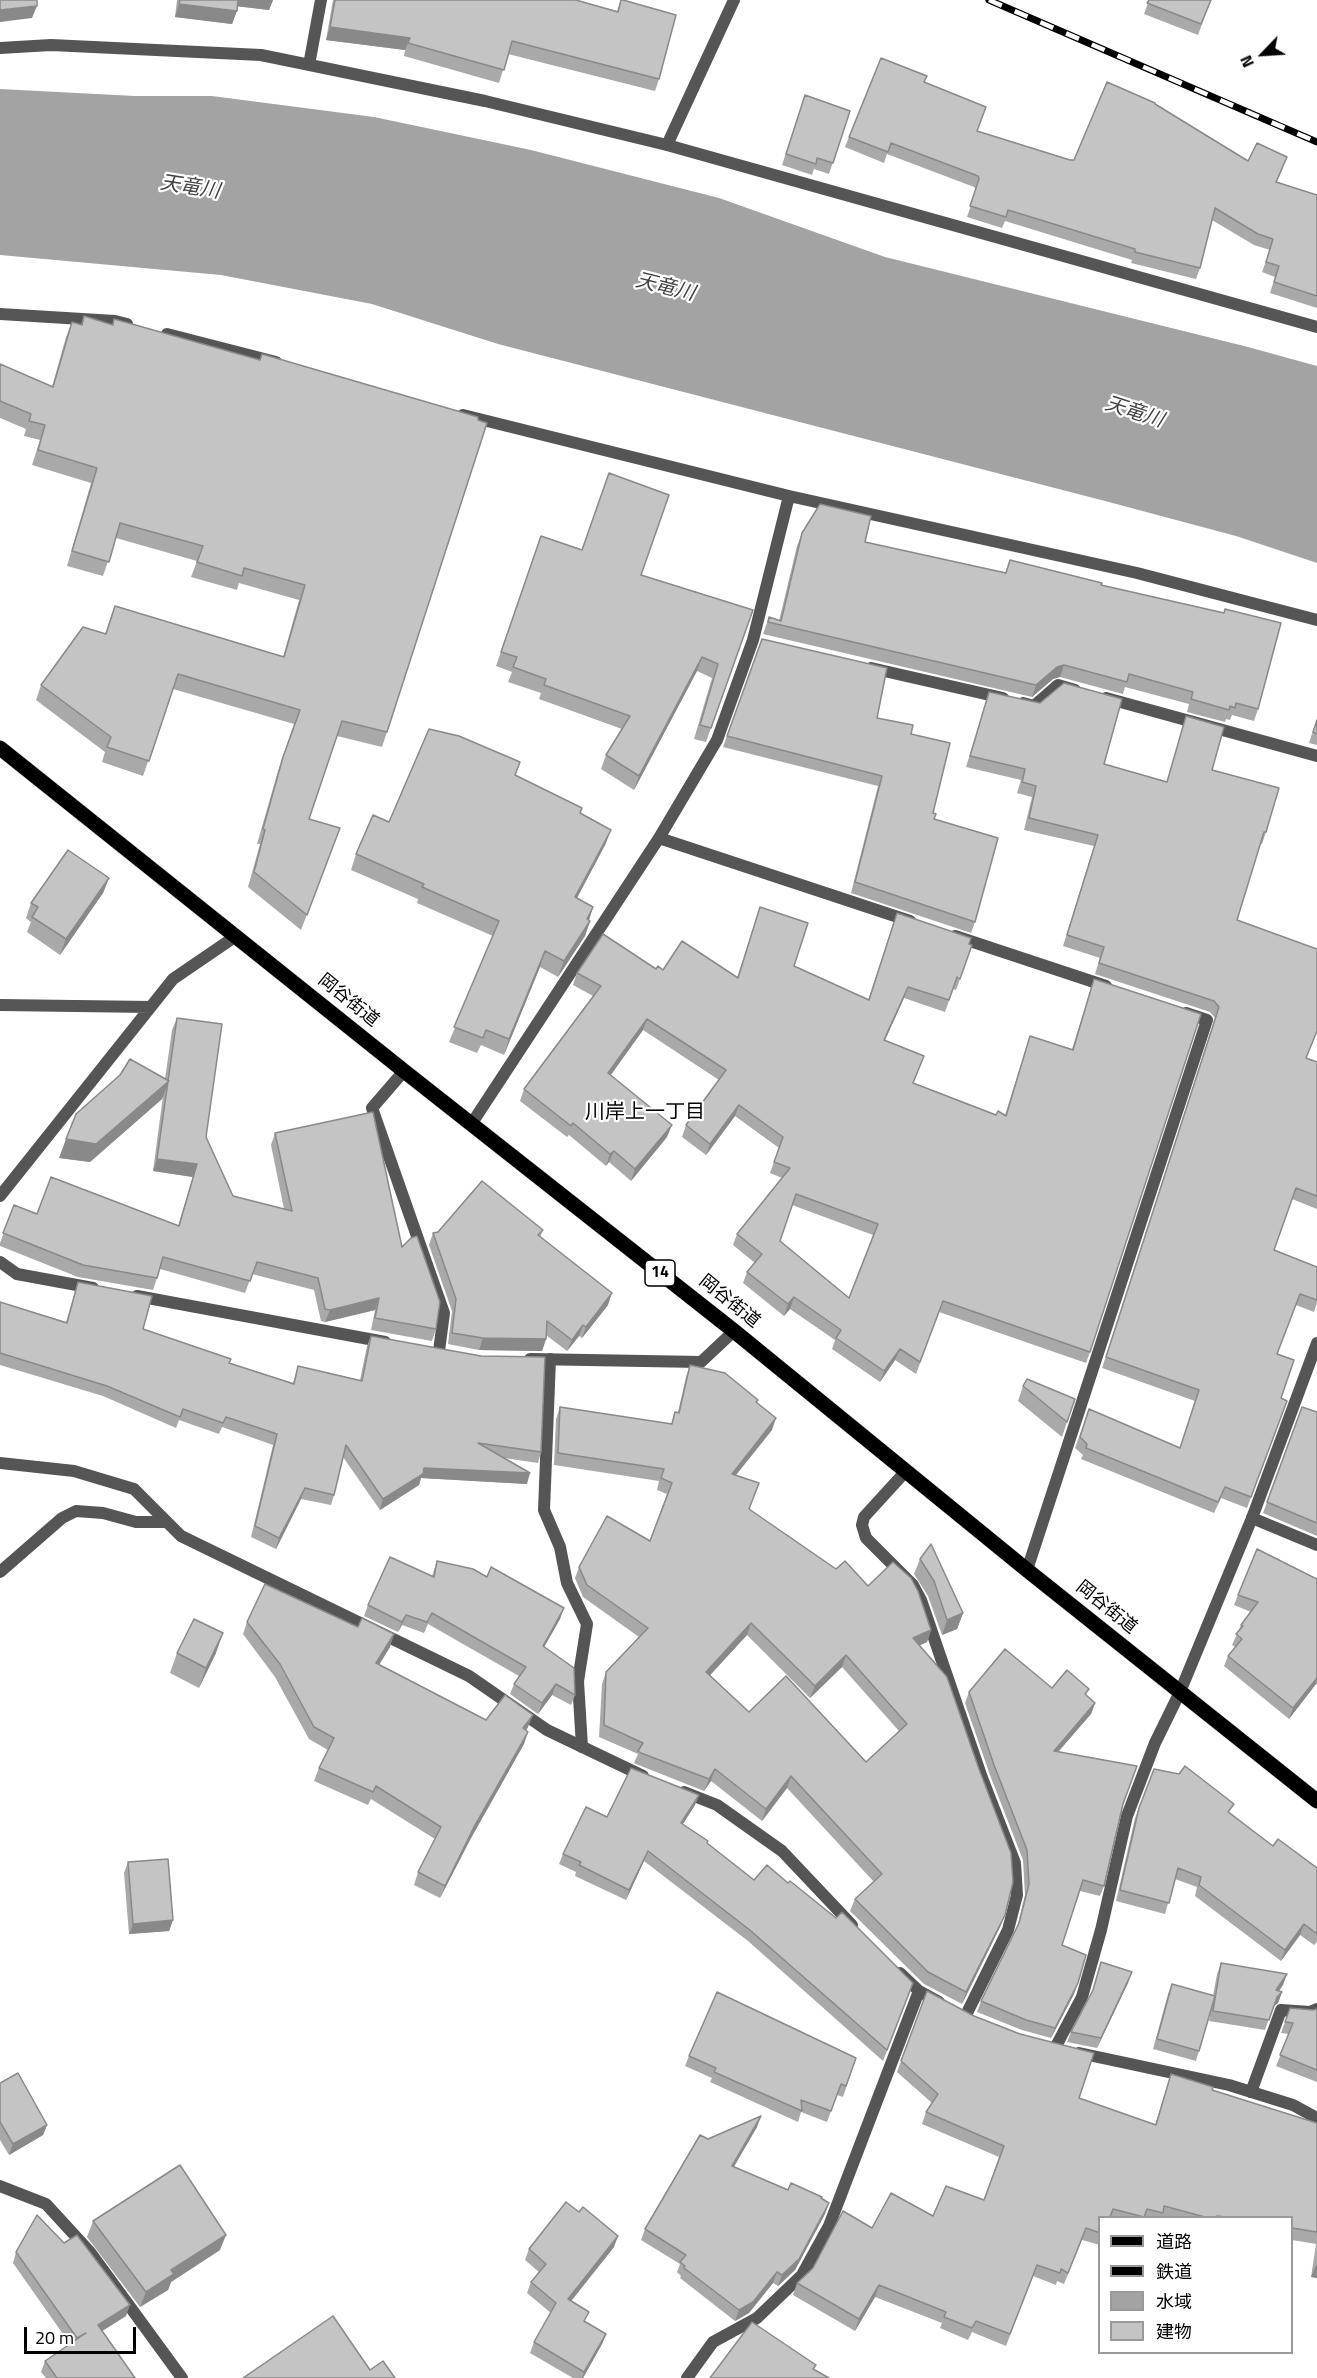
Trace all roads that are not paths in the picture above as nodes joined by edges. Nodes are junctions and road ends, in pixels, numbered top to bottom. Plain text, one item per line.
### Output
1 (321, 0) edge
2 (734, 0) edge
3 (0, 48) edge
4 (309, 64) junction
5 (667, 145) junction
6 (0, 314) edge
7 (137, 327) edge
8 (1317, 327) edge
9 (160, 333) edge
10 (283, 364) edge
11 (451, 411) edge
12 (789, 496) junction
13 (1317, 620) edge
14 (854, 664) edge
15 (0, 748) edge
16 (1317, 756) edge
17 (659, 838) junction
18 (236, 936) junction
19 (1118, 990) edge
20 (0, 1005) edge
21 (151, 1007) junction
22 (1174, 1009) edge
23 (404, 1071) junction
24 (472, 1123) junction
25 (0, 1196) edge
26 (0, 1262) edge
27 (734, 1331) junction
28 (392, 1343) edge
29 (1317, 1343) edge
30 (438, 1351) edge
31 (519, 1359) edge
32 (550, 1359) junction
33 (0, 1463) edge
34 (906, 1471) junction
35 (1252, 1518) junction
36 (167, 1522) junction
37 (1317, 1545) edge
38 (1027, 1570) junction
39 (0, 1572) edge
40 (1180, 1692) junction
41 (582, 1747) junction
42 (654, 1780) edge
43 (675, 1788) edge
44 (1317, 1801) edge
45 (863, 1937) edge
46 (887, 1961) edge
47 (919, 1991) junction
48 (1317, 2009) edge
49 (1251, 2092) junction
50 (1317, 2118) edge
51 (0, 2186) edge
52 (182, 2378) edge
53 (687, 2378) edge

1 - 4 street
2 - 5 street
3 - 4 street
4 - 5 street
5 - 8 street
6 - 7 street
9 - 10 street
11 - 12 street
12 - 13 street
12 - 17 street
14 - 16 street
15 - 18 main road, 岡谷街道 / 14
17 - 19 street
17 - 24 street
18 - 21 street
18 - 23 main road, 岡谷街道 / 14
20 - 21 street
21 - 25 street
22 - 38 street
23 - 24 main road, 岡谷街道 / 14
23 - 30 street
24 - 27 main road, 岡谷街道 / 14
26 - 28 street
27 - 32 street
27 - 34 main road, 岡谷街道 / 14
29 - 35 street
31 - 32 street
32 - 41 street
33 - 36 street
34 - 38 main road, 岡谷街道 / 14
34 - 47 street
35 - 37 street
35 - 40 street
36 - 39 street
36 - 41 street
38 - 40 main road, 岡谷街道 / 14
40 - 44 main road, 岡谷街道 / 14
40 - 49 street
41 - 42 street
43 - 45 street
46 - 47 street
47 - 53 street
48 - 49 street
49 - 50 street
51 - 52 street

